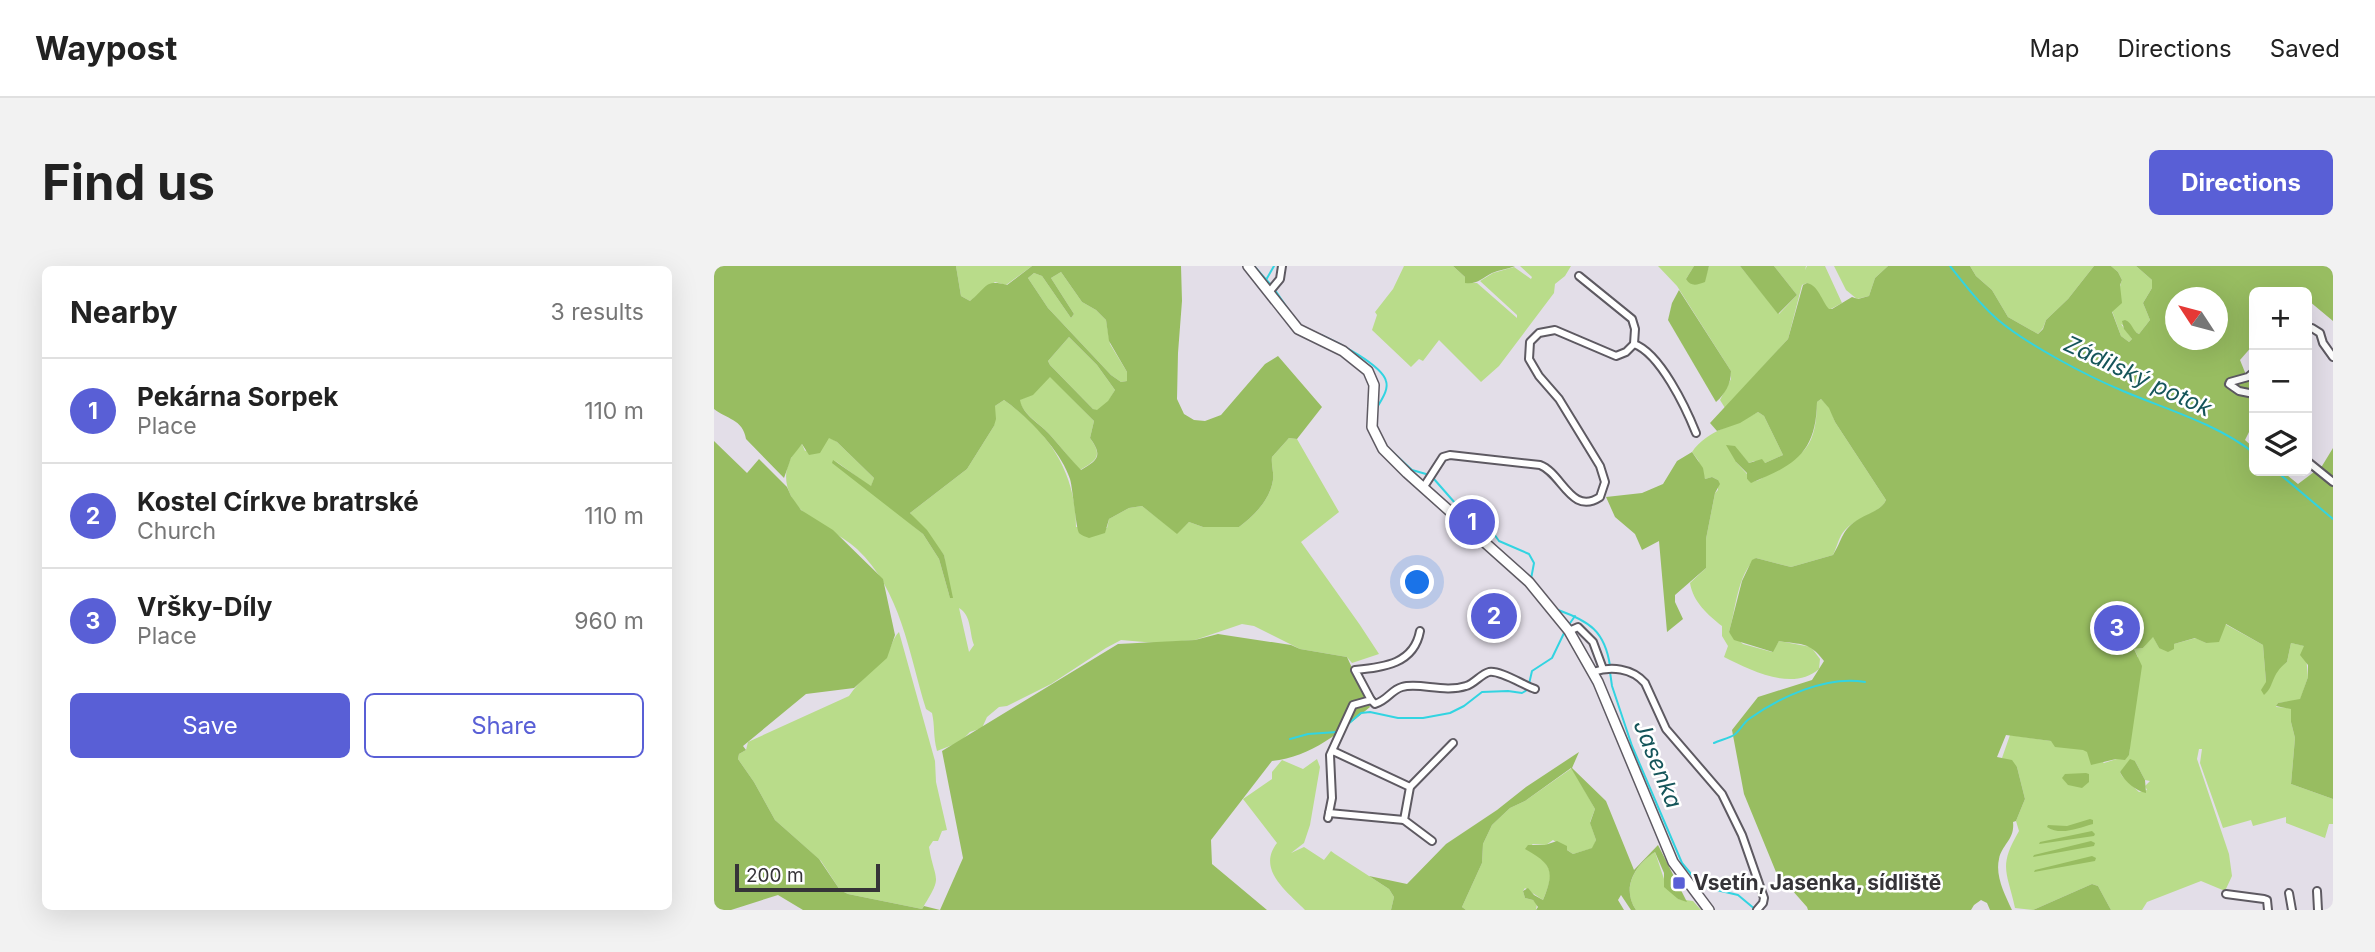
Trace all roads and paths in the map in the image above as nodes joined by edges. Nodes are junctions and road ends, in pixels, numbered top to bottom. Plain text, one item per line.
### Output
1 (1248, 266) edge
2 (1282, 266) edge
3 (1579, 276) dead end
4 (1272, 289) junction
5 (2312, 328) edge
6 (1634, 344) junction
7 (2333, 357) edge
8 (2249, 376) edge
9 (2249, 393) edge
10 (1702, 424) dead end
11 (2312, 465) edge
12 (2333, 482) edge
13 (1425, 485) junction
14 (1567, 629) junction
15 (1420, 631) dead end
16 (1598, 671) junction
17 (1535, 689) dead end
18 (1371, 700) junction
19 (1453, 743) dead end
20 (1333, 751) junction
21 (1410, 787) junction
22 (1404, 820) junction
23 (1432, 841) dead end
24 (2317, 891) dead end
25 (2289, 893) dead end
26 (2226, 894) dead end
27 (1759, 908) edge
28 (1709, 910) edge
29 (2268, 910) edge
30 (2292, 910) edge
31 (2318, 910) edge

1 - 4 street
2 - 4 street
3 - 6 street
4 - 13 street
5 - 7 street
6 - 10 street
6 - 13 street
8 - 9 street
11 - 12 street
13 - 14 street
14 - 16 street
14 - 16 street
15 - 18 street
16 - 27 street
16 - 28 street
17 - 18 street
18 - 20 street
19 - 21 street
20 - 21 street
20 - 22 street
21 - 22 street
22 - 23 street
24 - 31 street
25 - 30 street
26 - 29 street

